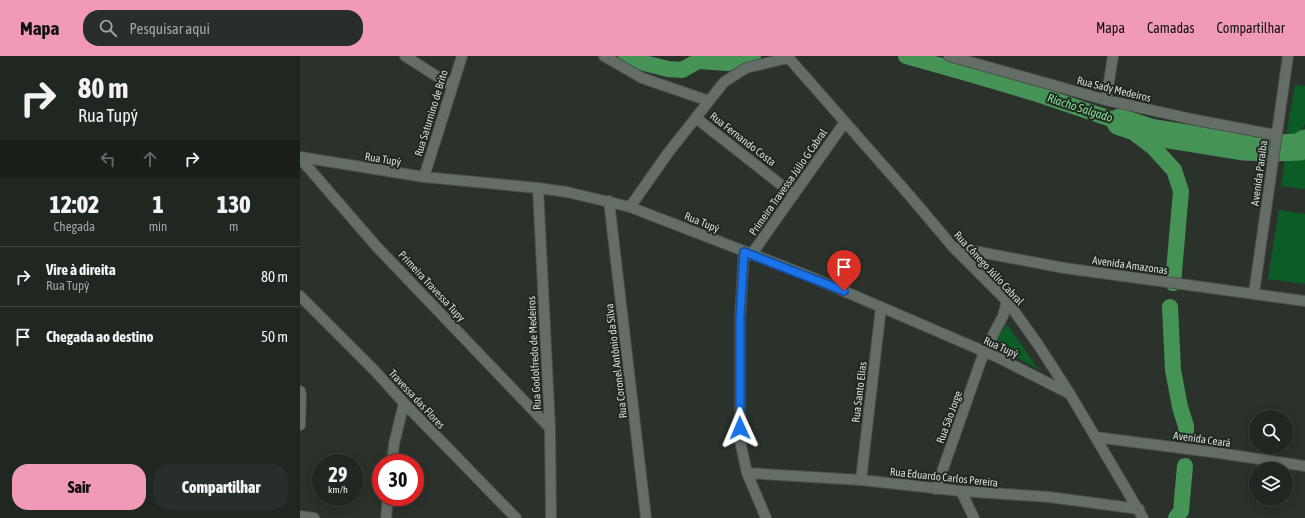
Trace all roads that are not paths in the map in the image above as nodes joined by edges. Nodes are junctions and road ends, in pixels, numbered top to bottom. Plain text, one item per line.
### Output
1 (405, 56) edge
2 (462, 56) edge
3 (604, 56) edge
4 (949, 56) edge
5 (1113, 56) edge
6 (1288, 56) edge
7 (787, 57) edge
8 (452, 86) junction
9 (1106, 100) junction
10 (709, 101) junction
11 (696, 118) junction
12 (845, 122) junction
13 (1276, 138) junction
14 (300, 157) edge
15 (424, 177) junction
16 (538, 188) junction
17 (794, 195) junction
18 (609, 201) junction
19 (630, 207) junction
20 (953, 247) junction
21 (748, 254) junction
22 (1254, 293) junction
23 (300, 296) edge
24 (1007, 301) junction
25 (1305, 301) edge
26 (881, 307) junction
27 (984, 352) junction
28 (300, 391) edge
29 (1070, 394) junction
30 (404, 403) junction
31 (300, 425) edge
32 (550, 428) junction
33 (1095, 437) junction
34 (393, 454) edge
35 (1305, 466) edge
36 (747, 473) junction
37 (861, 480) junction
38 (936, 489) junction
39 (961, 492) junction
40 (387, 506) edge
41 (1141, 514) edge
42 (300, 516) edge
43 (314, 518) edge
44 (386, 518) edge
45 (516, 518) edge
46 (552, 518) edge
47 (646, 518) edge
48 (766, 518) edge
49 (974, 518) edge

1 - 8 street
2 - 8 street, Rua Saturnino de Brito
3 - 10 street, Rua Fernando Costa
4 - 9 street, Rua Sady Medeiros
5 - 9 street
6 - 13 street, Avenida Paraíba
7 - 10 street
7 - 12 street, Rua Cônego Júlio Cabral
8 - 15 street, Rua Saturnino de Brito
9 - 13 street, Rua Sady Medeiros
10 - 11 street
11 - 17 street, Rua Fernando Costa
11 - 19 street
12 - 17 street, Primeira Travessa Júlio G Cabral
12 - 20 street, Rua Cônego Júlio Cabral
13 - 22 street, Avenida Paraíba
14 - 15 street, Rua Tupý
14 - 32 street, Primeira Travessa Tupy
15 - 16 street, Rua Tupý
16 - 18 street, Rua Tupý
16 - 32 street, Rua Godolfredo de Medeiros
17 - 21 street, Primeira Travessa Júlio G Cabral
18 - 19 street, Rua Tupý
18 - 47 street, Rua Coronel Antônio da Silva
19 - 21 street, Rua Tupý
20 - 22 street, Avenida Amazonas
20 - 24 street, Rua Cônego Júlio Cabral
21 - 26 street, Rua Tupý
21 - 36 street
22 - 25 street, Avenida Amazonas
23 - 30 street, Travessa das Flores
24 - 27 street, Rua São Jorge
24 - 29 street, Rua Cônego Júlio Cabral
26 - 27 street, Rua Tupý
26 - 37 street, Rua Santo Elias
27 - 29 street, Rua Tupý
27 - 38 street, Rua São Jorge
28 - 31 street
29 - 33 street, Rua Cônego Júlio Cabral
30 - 34 street
30 - 45 street, Travessa das Flores
32 - 46 street, Rua Godolfredo de Medeiros
33 - 35 street, Avenida Ceará
33 - 41 street, Rua Cônego Júlio Cabral
36 - 37 street, Rua Eduardo Carlos Pereira
36 - 48 street
37 - 38 street, Rua Eduardo Carlos Pereira
38 - 39 street, Rua Eduardo Carlos Pereira
39 - 41 street, Rua Eduardo Carlos Pereira
39 - 49 street
40 - 44 street
42 - 43 street

